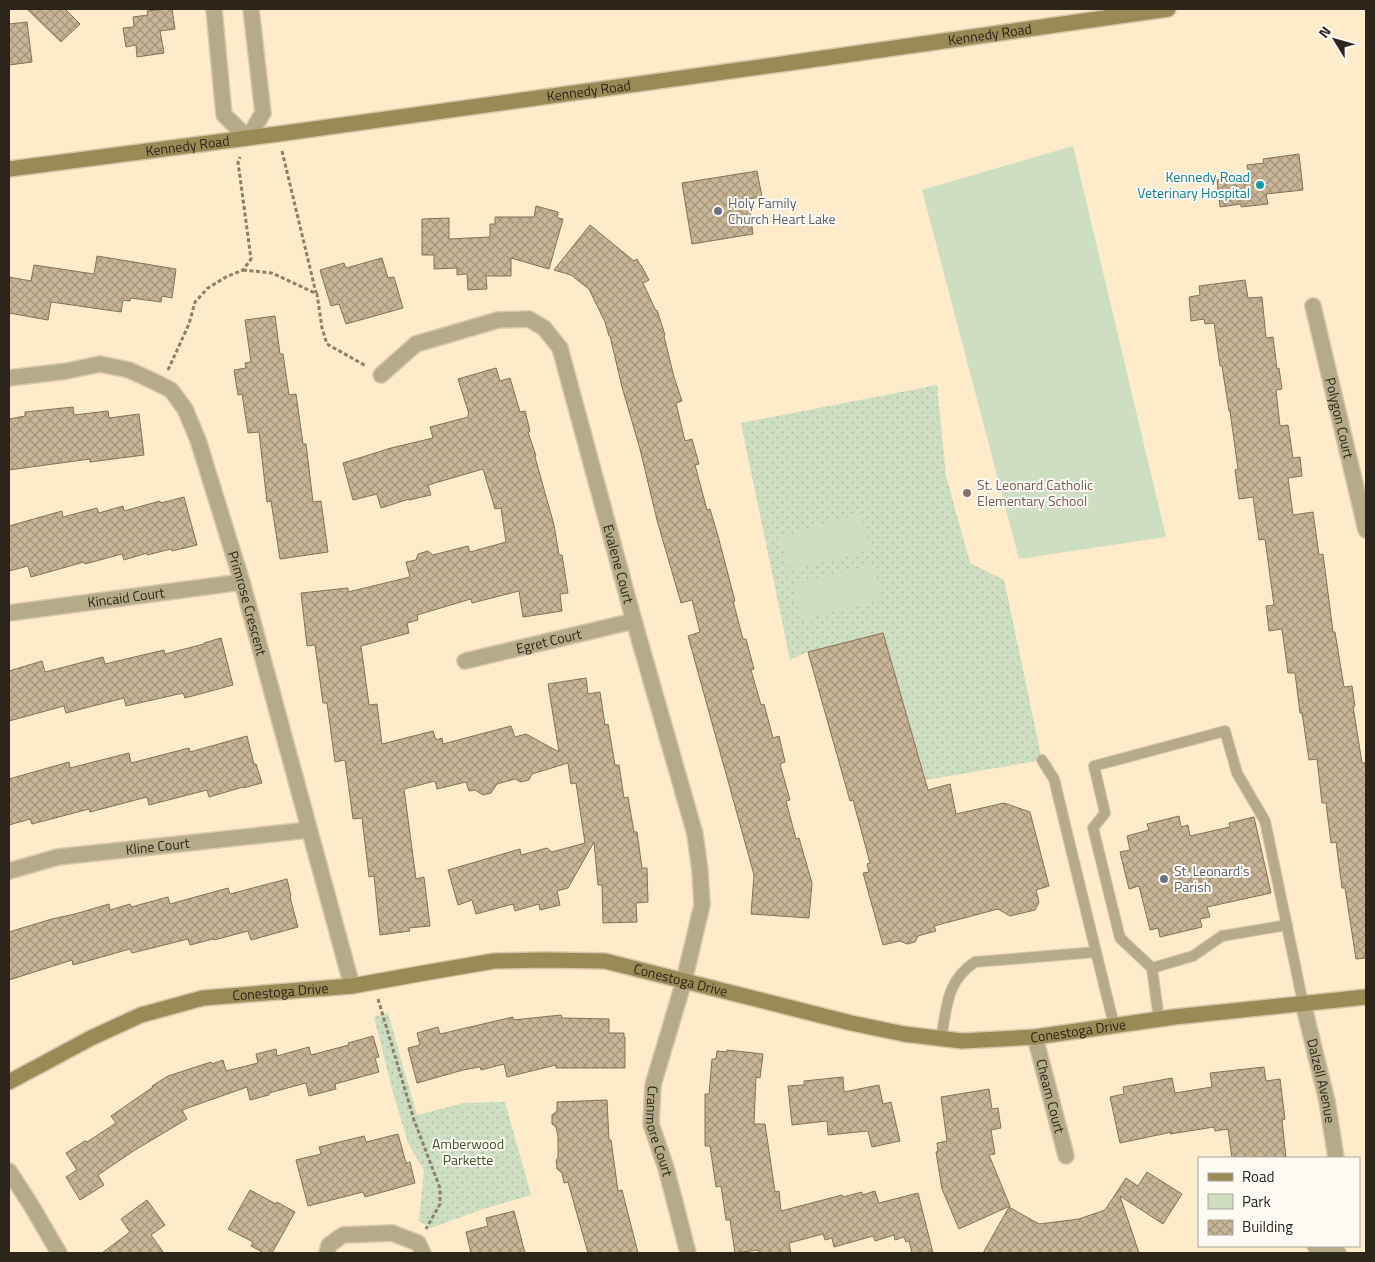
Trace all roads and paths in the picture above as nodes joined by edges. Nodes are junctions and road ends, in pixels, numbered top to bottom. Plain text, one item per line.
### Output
1 (214, 9) edge
2 (251, 9) edge
3 (1168, 9) edge
4 (278, 134) junction
5 (248, 138) junction
6 (9, 169) edge
7 (243, 270) junction
8 (316, 294) junction
9 (1313, 306) dead end
10 (381, 375) joint
11 (9, 378) edge
12 (153, 381) junction
13 (1366, 530) edge
14 (242, 582) junction
15 (9, 613) edge
16 (634, 621) junction
17 (465, 661) dead end
18 (1042, 760) dead end
19 (309, 830) junction
20 (9, 871) edge
21 (1287, 925) junction
22 (1096, 952) junction
23 (1152, 968) junction
24 (684, 981) junction
25 (374, 982) junction
26 (352, 986) junction
27 (1366, 997) edge
28 (1303, 1003) junction
29 (1158, 1019) junction
30 (1114, 1025) junction
31 (1035, 1037) junction
32 (941, 1039) junction
33 (9, 1082) edge
34 (1066, 1156) dead end
35 (1336, 1157) edge
36 (9, 1171) edge
37 (1318, 1247) edge
38 (421, 1248) edge
39 (59, 1253) edge
40 (327, 1253) edge
41 (688, 1253) edge
42 (1338, 1253) edge

1 - 5 street
2 - 5 street
3 - 4 street, Kennedy Road
4 - 5 street, Kennedy Road
4 - 8 path
5 - 6 street, Kennedy Road
5 - 7 path
7 - 8 path
7 - 12 path
8 - 10 path
9 - 13 street, Polygon Court
10 - 16 street, Evalene Court
11 - 12 street, Primrose Crescent
12 - 14 street, Primrose Crescent
14 - 15 street, Kincaid Court
14 - 19 street, Primrose Crescent
16 - 17 street, Egret Court
16 - 24 street, Evalene Court
18 - 22 lane
19 - 20 street, Kline Court
19 - 26 street, Primrose Crescent
21 - 23 lane
21 - 23 lane
21 - 28 lane
22 - 30 lane
22 - 32 lane
23 - 29 lane
24 - 25 street, Conestoga Drive
24 - 32 street, Conestoga Drive
24 - 41 street, Cranmore Court
25 - 26 street, Conestoga Drive
25 - 38 path
26 - 33 street, Conestoga Drive
27 - 28 street, Conestoga Drive
28 - 29 street, Conestoga Drive
28 - 35 street, Dalzell Avenue
29 - 30 street, Conestoga Drive
30 - 31 street, Conestoga Drive
31 - 32 street, Conestoga Drive
31 - 34 street, Cheam Court
36 - 39 street
37 - 42 street
38 - 40 street

